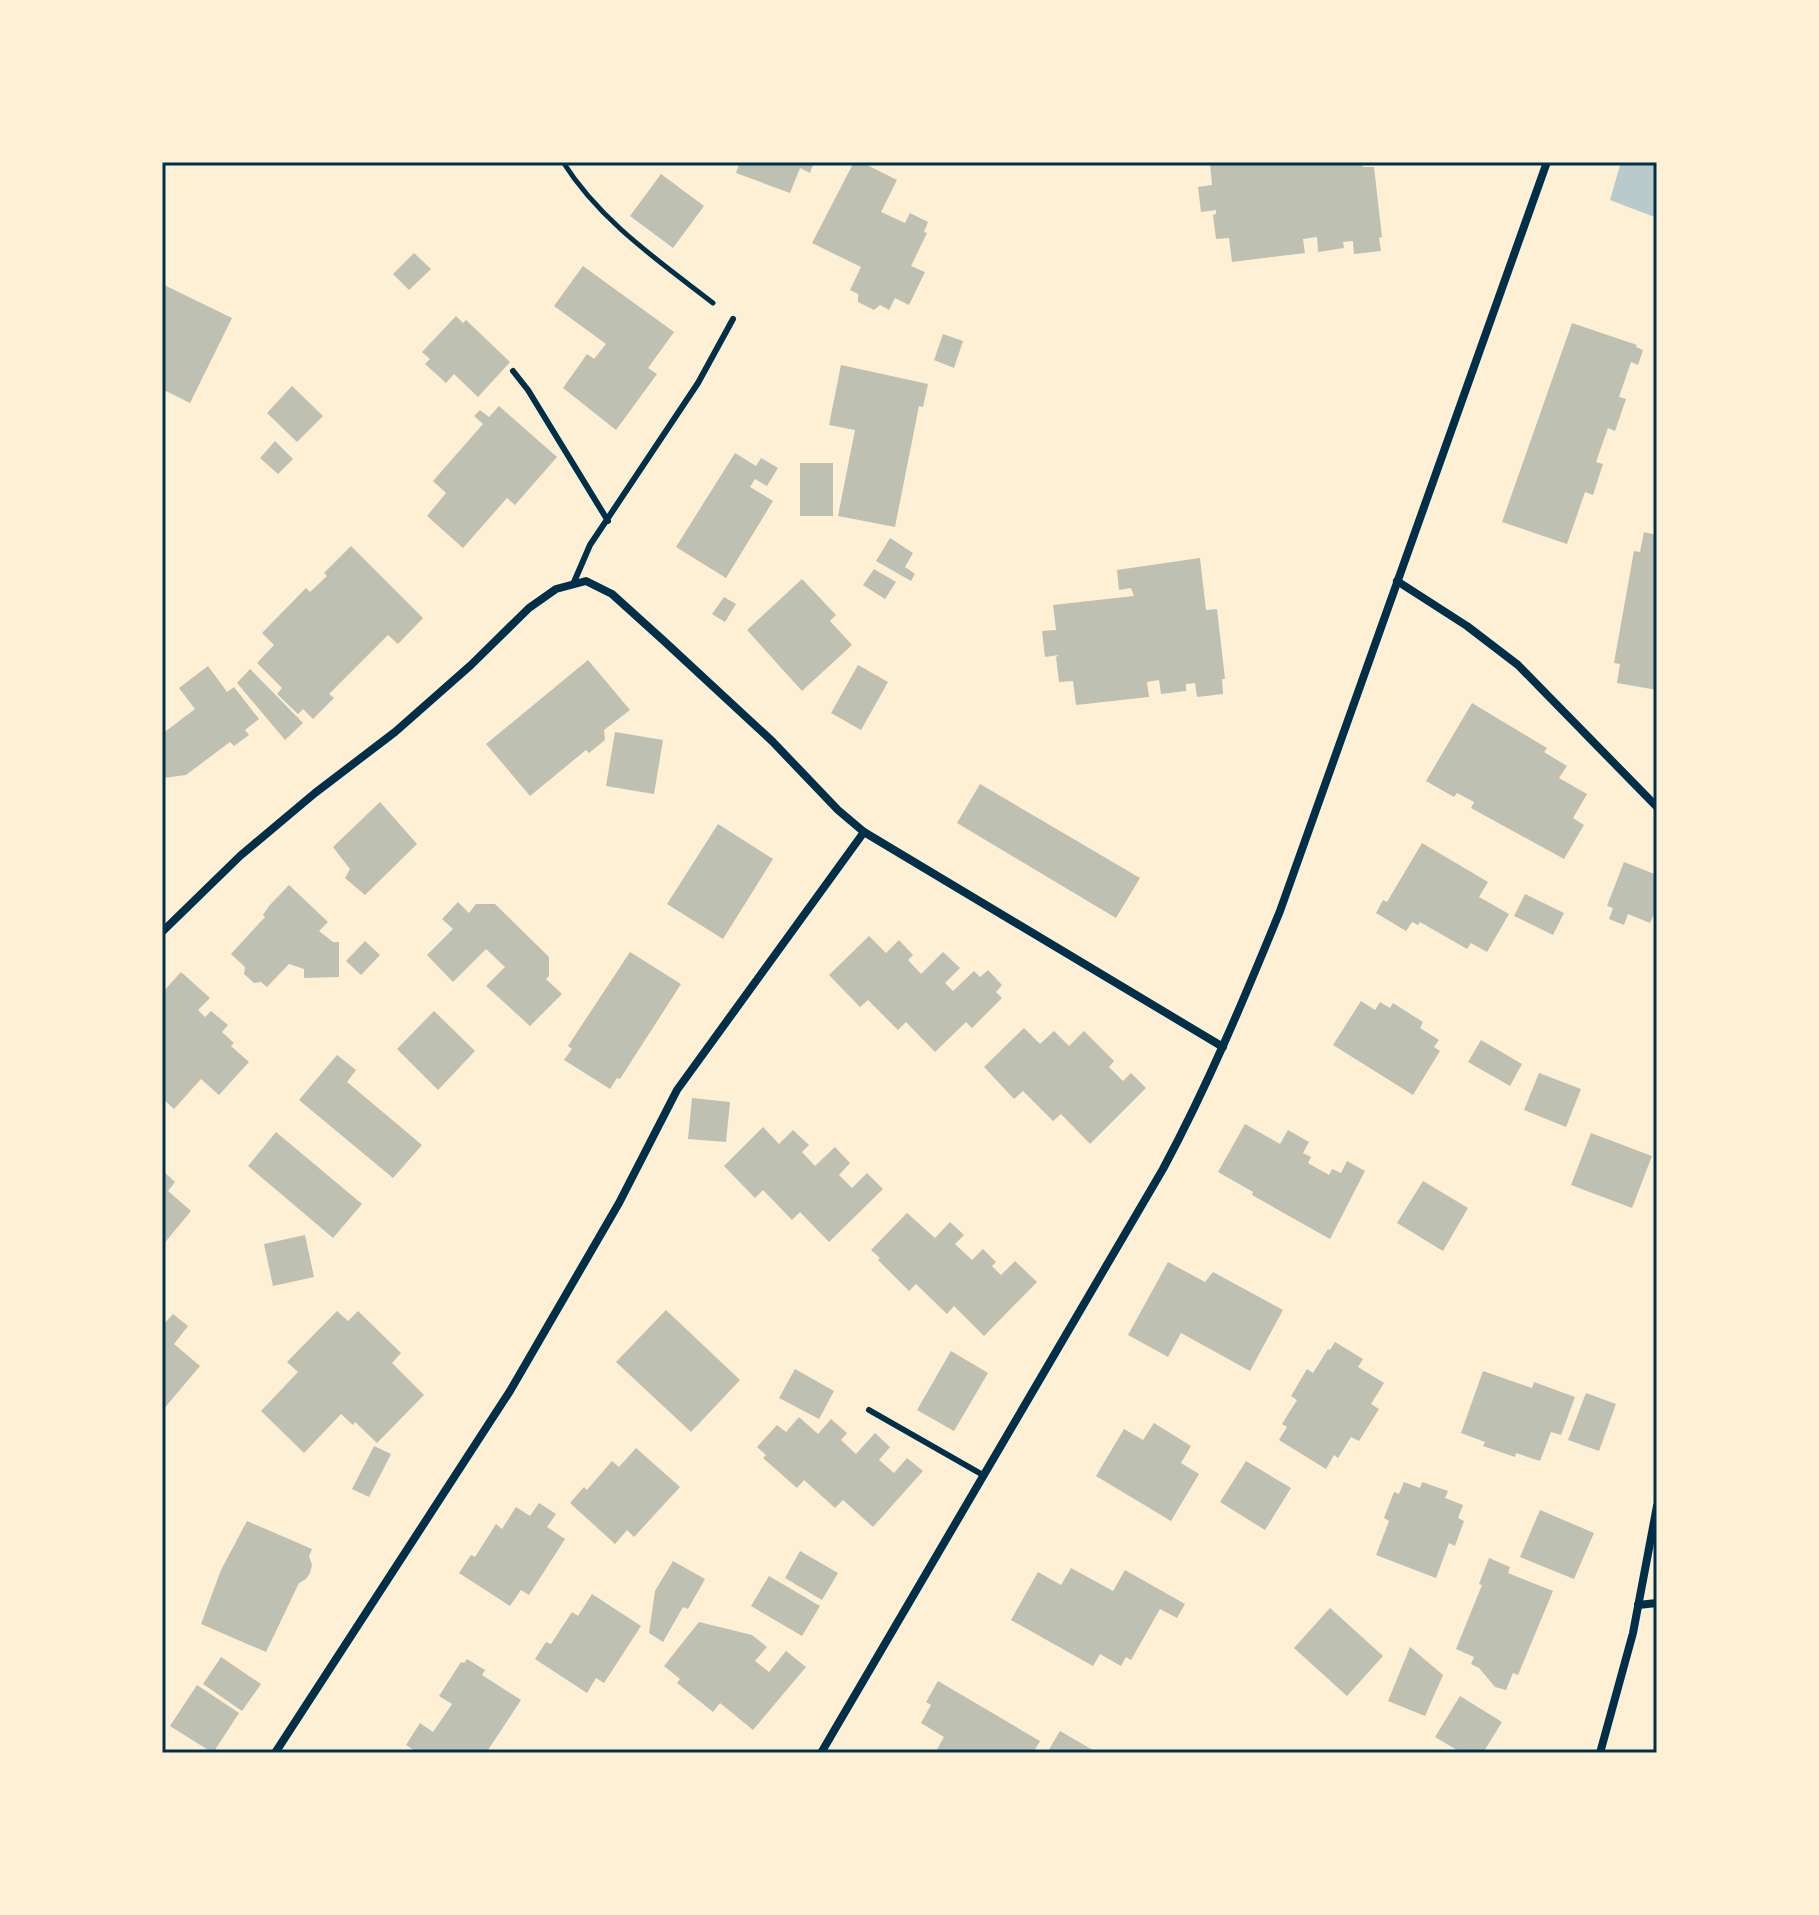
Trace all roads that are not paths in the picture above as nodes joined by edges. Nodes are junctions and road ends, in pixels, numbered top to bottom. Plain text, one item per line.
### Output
1 (1547, 162) edge
2 (733, 319) road end
3 (513, 371) dead end
4 (608, 521) junction
5 (1397, 581) junction
6 (574, 582) junction
7 (1657, 807) edge
8 (864, 832) junction
9 (162, 932) edge
10 (1223, 1047) junction
11 (869, 1410) dead end
12 (983, 1475) junction
13 (1657, 1506) edge
14 (1657, 1603) edge
15 (1638, 1605) junction
16 (275, 1753) edge
17 (821, 1753) edge
18 (1600, 1753) edge

1 - 5 street
2 - 4 lane
3 - 4 lane
4 - 6 lane
5 - 7 street
5 - 10 street
6 - 8 street
6 - 9 street
8 - 10 street
8 - 16 street
10 - 12 street
11 - 12 lane
12 - 17 street
13 - 15 street
14 - 15 street
15 - 18 street

